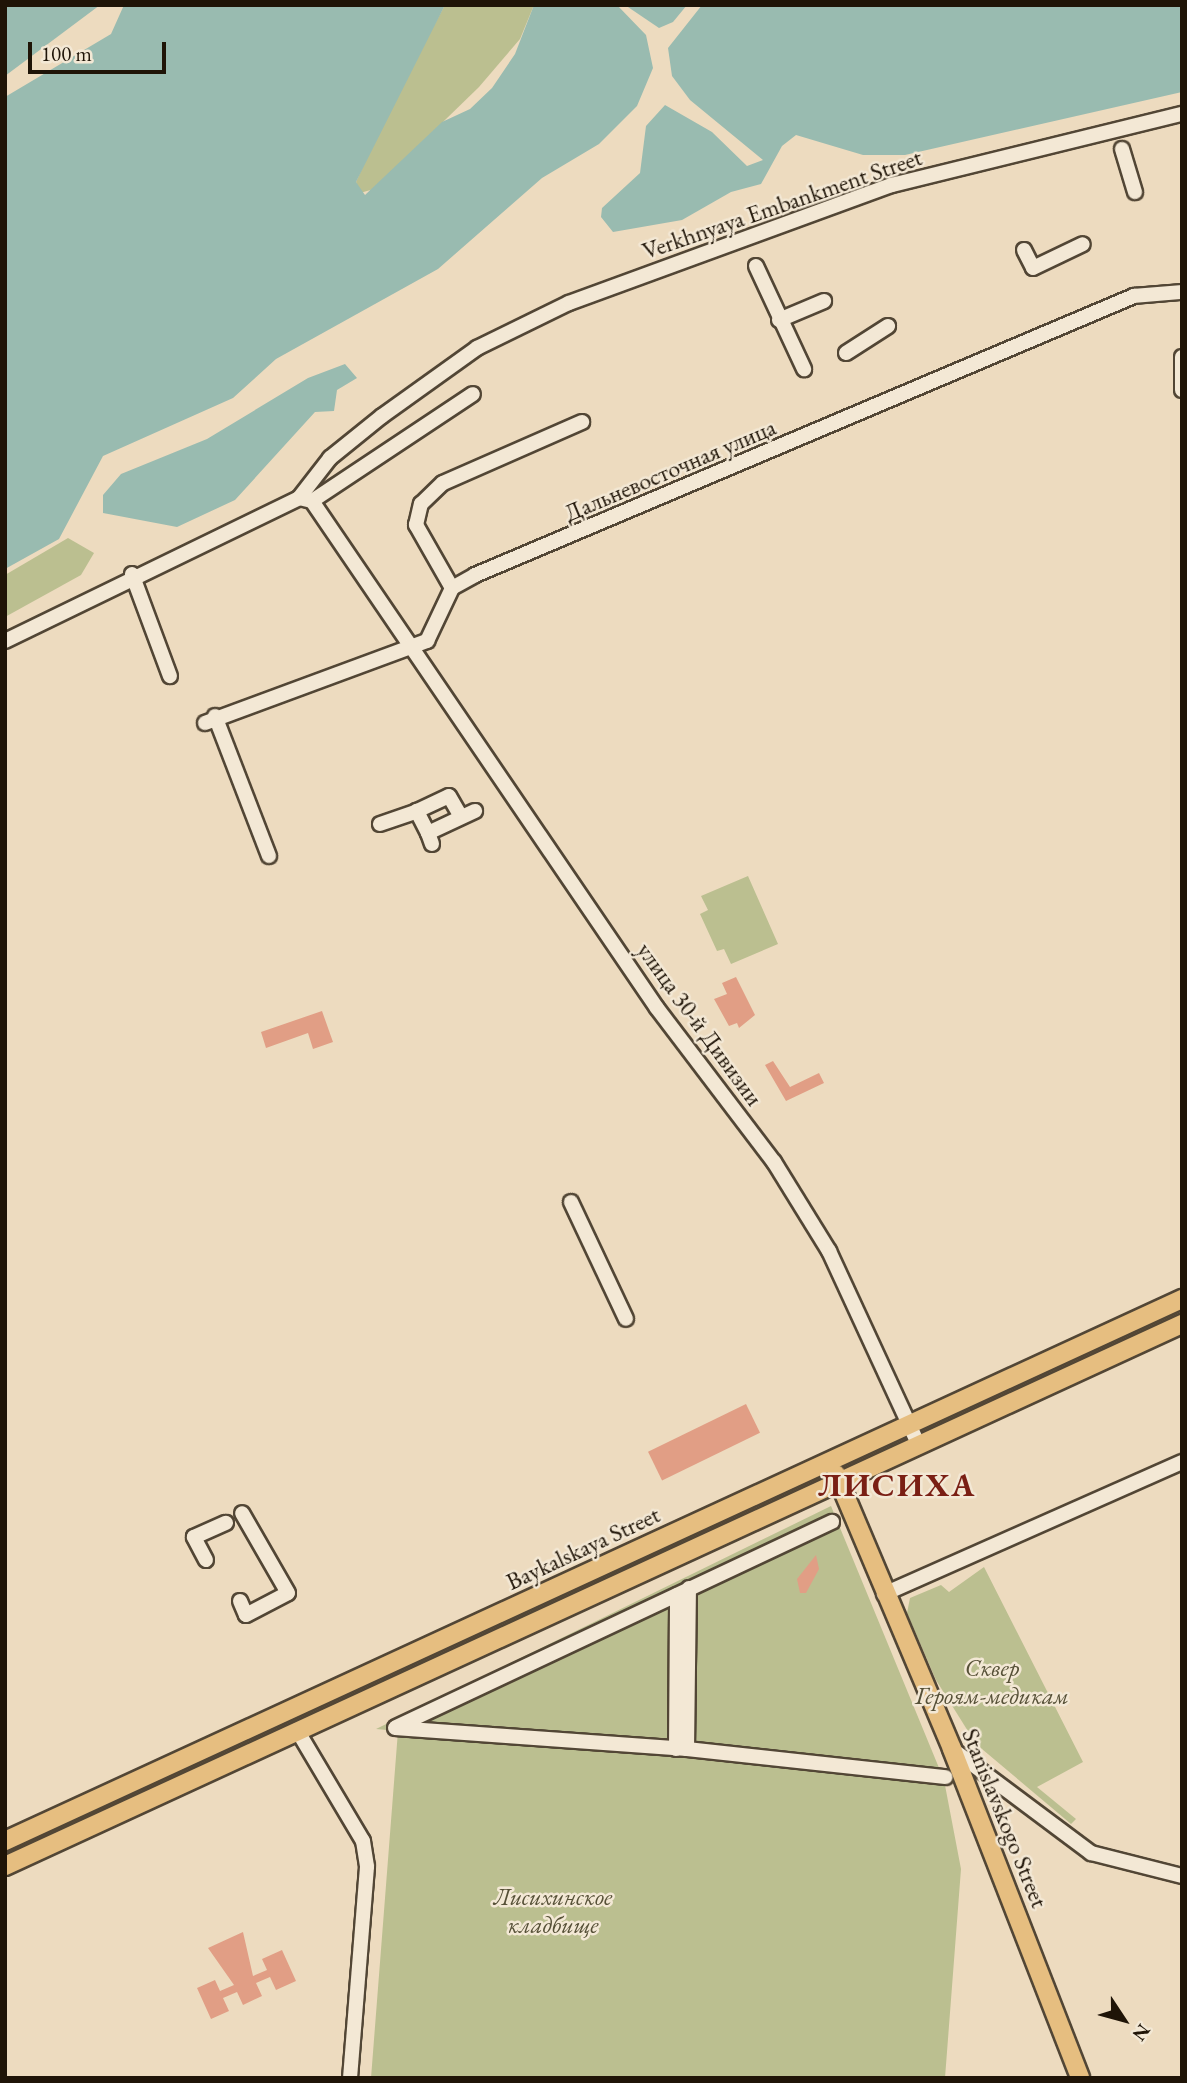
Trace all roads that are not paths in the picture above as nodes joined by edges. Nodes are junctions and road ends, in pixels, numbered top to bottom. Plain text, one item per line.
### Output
1 (1182, 114) edge
2 (1122, 149) dead end
3 (1135, 192) dead end
4 (1083, 244) dead end
5 (1024, 250) dead end
6 (756, 267) dead end
7 (1182, 292) edge
8 (824, 301) dead end
9 (780, 319) junction
10 (888, 326) dead end
11 (846, 353) dead end
12 (1181, 363) edge
13 (804, 369) dead end
14 (1182, 390) edge
15 (473, 394) dead end
16 (582, 422) dead end
17 (306, 499) junction
18 (132, 574) junction
19 (452, 588) junction
20 (5, 642) edge
21 (415, 645) junction
22 (170, 676) dead end
23 (417, 811) junction
24 (475, 811) dead end
25 (461, 817) junction
26 (380, 824) dead end
27 (270, 856) dead end
28 (571, 1202) dead end
29 (1182, 1298) edge
30 (626, 1319) dead end
31 (1182, 1324) edge
32 (909, 1424) junction
33 (919, 1446) junction
34 (830, 1462) junction
35 (1182, 1462) edge
36 (839, 1483) junction
37 (242, 1513) dead end
38 (832, 1522) dead end
39 (226, 1523) dead end
40 (206, 1560) dead end
41 (683, 1592) junction
42 (884, 1594) junction
43 (240, 1601) dead end
44 (297, 1730) junction
45 (682, 1749) junction
46 (952, 1749) junction
47 (944, 1777) dead end
48 (5, 1841) edge
49 (5, 1866) edge
50 (1182, 1876) edge
51 (350, 2078) edge
52 (1080, 2078) edge

1 - 17 street, Verkhnyaya Embankment Street
2 - 3 street
4 - 5 street
6 - 9 street
7 - 19 street, Дальневосточная улица
8 - 9 street
9 - 13 street
10 - 11 street
12 - 14 street
15 - 17 street
16 - 19 street
17 - 18 street
17 - 21 street, улица 30-й Дивизии
18 - 20 street
18 - 22 street
19 - 21 street
21 - 27 street
21 - 32 street, улица 30-й Дивизии
23 - 25 street
23 - 25 street
23 - 26 street
24 - 25 street
28 - 30 street
29 - 32 main road, Baykalskaya Street
31 - 33 main road, Baykalskaya Street
32 - 33 street, улица 30-й Дивизии
32 - 34 main road, Baykalskaya Street
33 - 36 main road, Baykalskaya Street
34 - 36 main road, Stanislavskogo Street
34 - 48 main road, Baykalskaya Street
35 - 42 street
36 - 42 main road, Stanislavskogo Street
36 - 44 main road, Baykalskaya Street
37 - 43 street
38 - 41 street
39 - 40 street
41 - 45 street
41 - 45 street
42 - 46 main road, Stanislavskogo Street
44 - 49 main road, Baykalskaya Street
44 - 51 street
45 - 47 street
46 - 50 street
46 - 52 main road, Stanislavskogo Street

